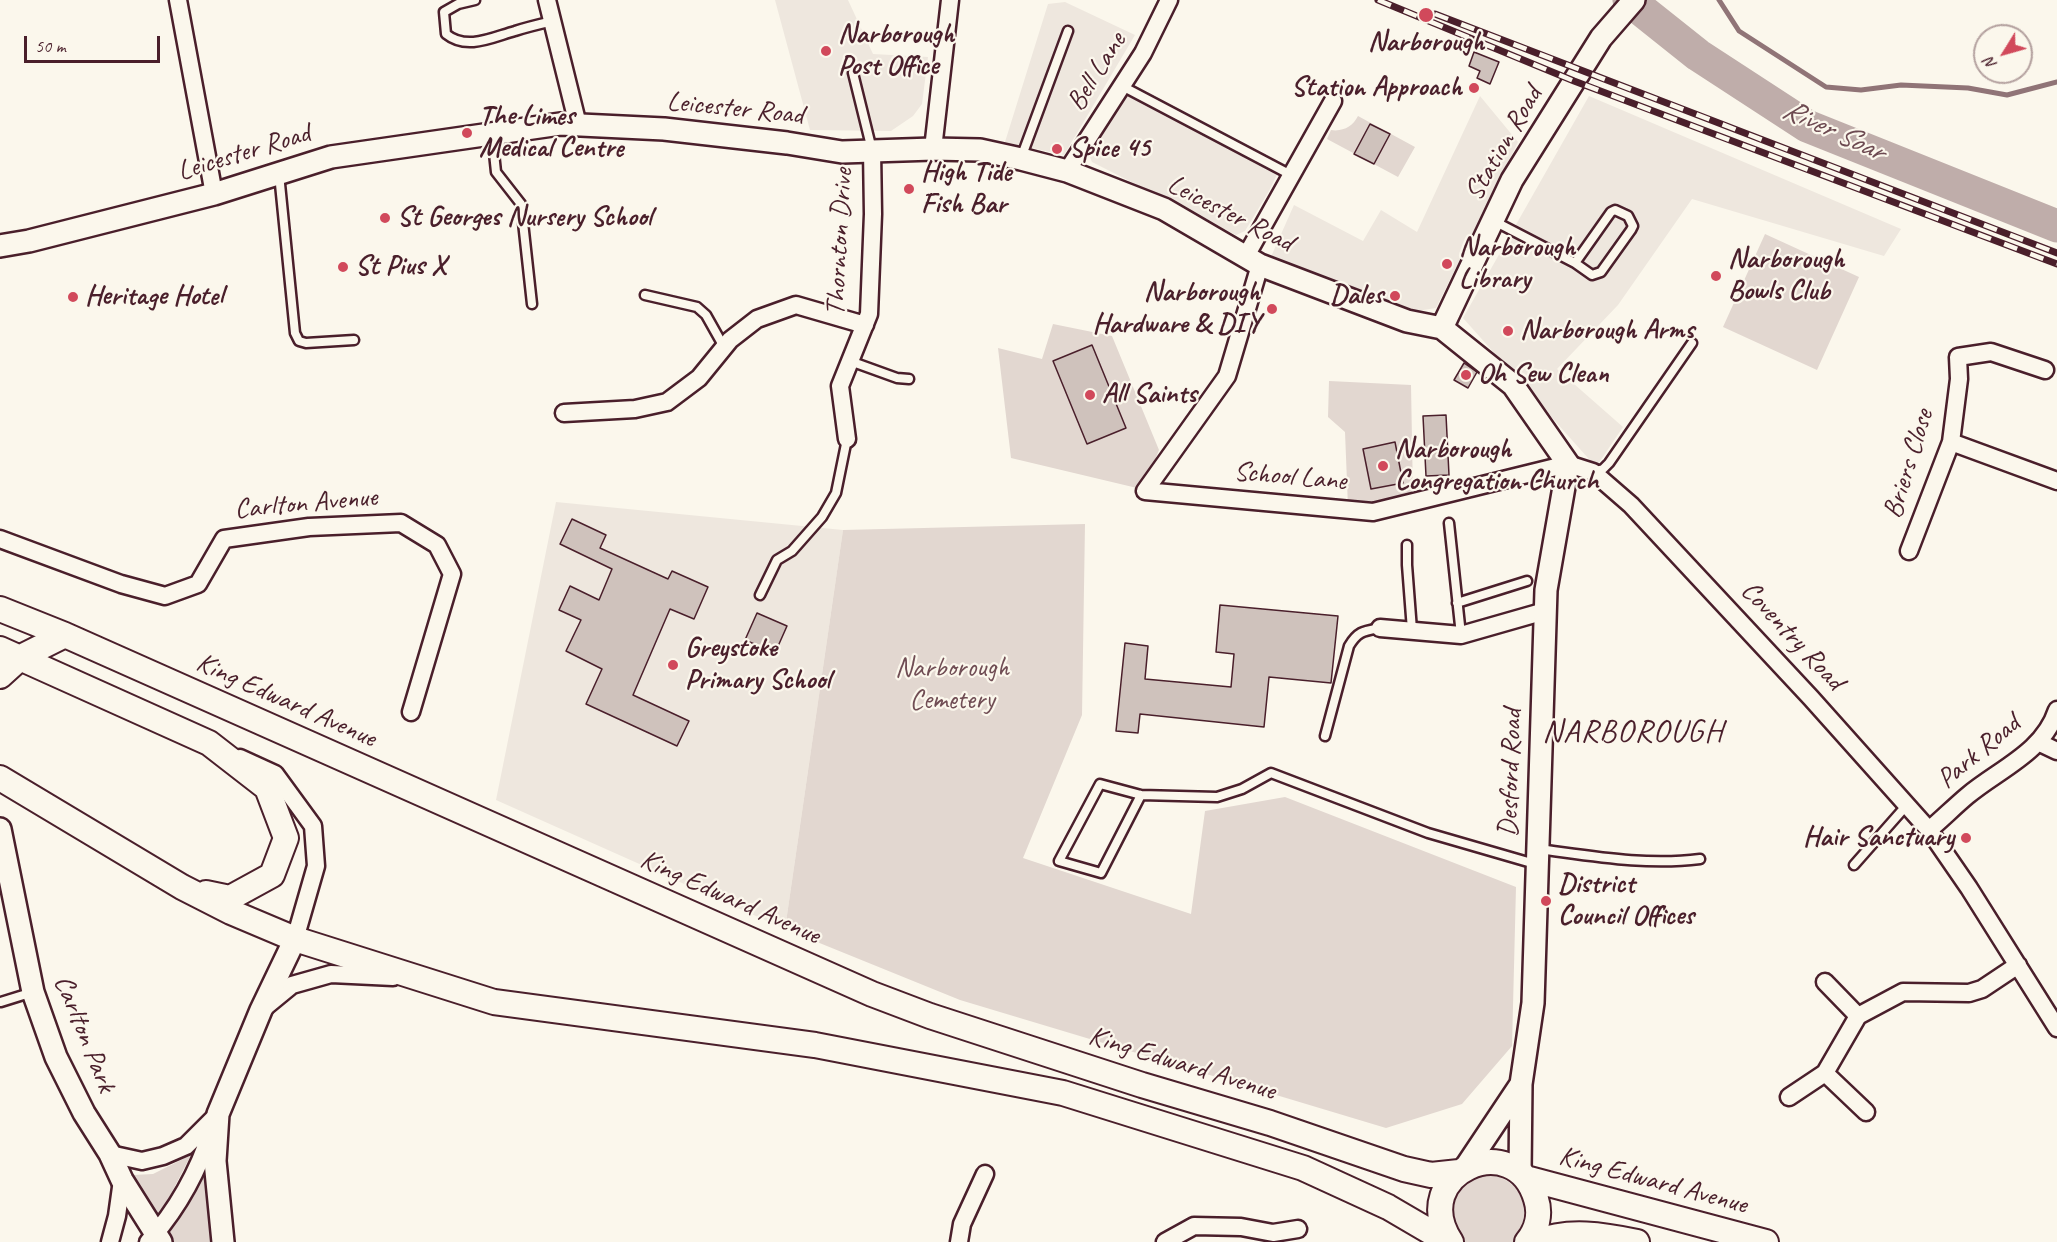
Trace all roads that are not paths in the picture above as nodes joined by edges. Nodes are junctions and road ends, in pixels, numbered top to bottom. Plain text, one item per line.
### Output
1 (178, 0) edge
2 (475, 0) edge
3 (547, 0) edge
4 (950, 0) edge
5 (1169, 0) edge
6 (1634, 0) edge
7 (553, 21) junction
8 (1068, 31) dead end
9 (853, 73) dead end
10 (1122, 86) junction
11 (1333, 101) dead end
12 (578, 125) junction
13 (492, 134) junction
14 (933, 149) junction
15 (872, 150) junction
16 (1021, 159) junction
17 (1067, 171) junction
18 (279, 174) junction
19 (1291, 175) junction
20 (214, 194) junction
21 (1492, 220) junction
22 (0, 246) edge
23 (1253, 260) junction
24 (1575, 263) junction
25 (645, 295) dead end
26 (532, 304) dead end
27 (865, 325) junction
28 (1442, 328) junction
29 (354, 340) dead end
30 (1692, 343) dead end
31 (724, 347) junction
32 (849, 361) junction
33 (2045, 370) dead end
34 (909, 379) dead end
35 (564, 413) dead end
36 (846, 439) joint
37 (1951, 442) junction
38 (1568, 464) junction
39 (1593, 472) junction
40 (2057, 481) edge
41 (1449, 523) dead end
42 (0, 538) edge
43 (1407, 545) dead end
44 (1909, 551) dead end
45 (1527, 581) dead end
46 (760, 595) dead end
47 (1457, 603) junction
48 (0, 609) edge
49 (1545, 611) junction
50 (1380, 628) joint
51 (1412, 630) junction
52 (1461, 634) junction
53 (65, 635) junction
54 (10, 653) edge
55 (0, 676) edge
56 (2057, 710) edge
57 (411, 712) dead end
58 (1325, 735) dead end
59 (2038, 741) junction
60 (209, 743) junction
61 (2057, 751) edge
62 (0, 778) edge
63 (1141, 795) junction
64 (1906, 806) junction
65 (0, 829) edge
66 (1929, 830) junction
67 (1537, 857) junction
68 (1701, 859) dead end
69 (1854, 865) dead end
70 (182, 888) junction
71 (295, 939) junction
72 (2018, 965) junction
73 (418, 978) junction
74 (1825, 982) dead end
75 (33, 992) junction
76 (1, 1002) edge
77 (261, 1010) junction
78 (1858, 1016) junction
79 (2057, 1028) edge
80 (1825, 1073) junction
81 (1521, 1084) junction
82 (1789, 1097) dead end
83 (1866, 1112) dead end
84 (218, 1114) junction
85 (110, 1154) junction
86 (1462, 1170) junction
87 (985, 1174) dead end
88 (1523, 1175) junction
89 (122, 1180) junction
90 (1298, 1229) dead end
91 (155, 1239) edge
92 (110, 1242) edge
93 (223, 1242) edge
94 (959, 1242) edge
95 (1165, 1242) edge
96 (1450, 1242) edge
97 (1527, 1242) edge
98 (1537, 1242) edge
99 (1637, 1242) edge
100 (1766, 1242) edge

1 - 20 street
2 - 7 lane
3 - 7 street
4 - 14 street
5 - 10 street, Bell Lane
6 - 21 street, Station Road
7 - 12 street
8 - 16 lane
9 - 15 lane
10 - 17 street, Bell Lane
10 - 19 lane
11 - 19 street
12 - 13 street, Leicester Road
12 - 15 street, Leicester Road
13 - 18 street, Leicester Road
13 - 26 lane
14 - 15 street, Leicester Road
14 - 16 street, Leicester Road
15 - 27 street, Thornton Drive
16 - 17 street, Leicester Road
17 - 23 street, Leicester Road
18 - 20 street, Leicester Road
18 - 29 lane
19 - 23 street
20 - 22 street, Leicester Road
21 - 24 lane
21 - 28 street, Station Road
23 - 28 street, Leicester Road
23 - 38 street, School Lane
24 - 24 lane
25 - 31 lane
27 - 31 street
27 - 32 street, Thornton Drive
28 - 38 street
30 - 39 lane
31 - 35 street
32 - 34 lane
32 - 36 street, Thornton Drive
33 - 37 street, Briers Close
36 - 46 lane
37 - 40 street
37 - 44 street, Briers Close
38 - 39 street, Coventry Road
38 - 49 street, Desford Road
39 - 64 street, Coventry Road
41 - 47 lane
42 - 57 street, Carlton Avenue
43 - 51 lane
45 - 47 lane
47 - 52 lane
48 - 53 main road, King Edward Avenue
49 - 52 street
49 - 67 street, Desford Road
50 - 51 street
50 - 58 lane
51 - 52 street
53 - 54 main road
53 - 86 main road, King Edward Avenue
54 - 55 main road
54 - 60 main road
56 - 59 street, Park Road
59 - 61 street
59 - 66 street, Park Road
60 - 70 main road
60 - 71 street
62 - 70 main road
63 - 63 lane
63 - 67 lane
64 - 66 street, Coventry Road
64 - 69 lane
65 - 75 street, Carlton Park
66 - 72 street, Coventry Road
67 - 68 lane
67 - 81 street, Desford Road
70 - 71 main road
71 - 73 main road
71 - 77 street
72 - 78 street
72 - 79 street, Coventry Road
73 - 77 street
73 - 96 main road
74 - 78 street
75 - 76 lane
75 - 85 street, Carlton Park
77 - 84 street
78 - 80 street
80 - 82 street
80 - 83 street
81 - 86 street, Desford Road
81 - 88 street, Desford Road
84 - 85 street
84 - 91 street
84 - 93 street
85 - 89 street, Carlton Park
86 - 88 main road, King Edward Avenue
86 - 96 main road
87 - 94 street
88 - 97 main road, King Edward Avenue
88 - 100 main road, King Edward Avenue
89 - 91 street, Carlton Park
89 - 92 street
90 - 95 street
98 - 99 main road

